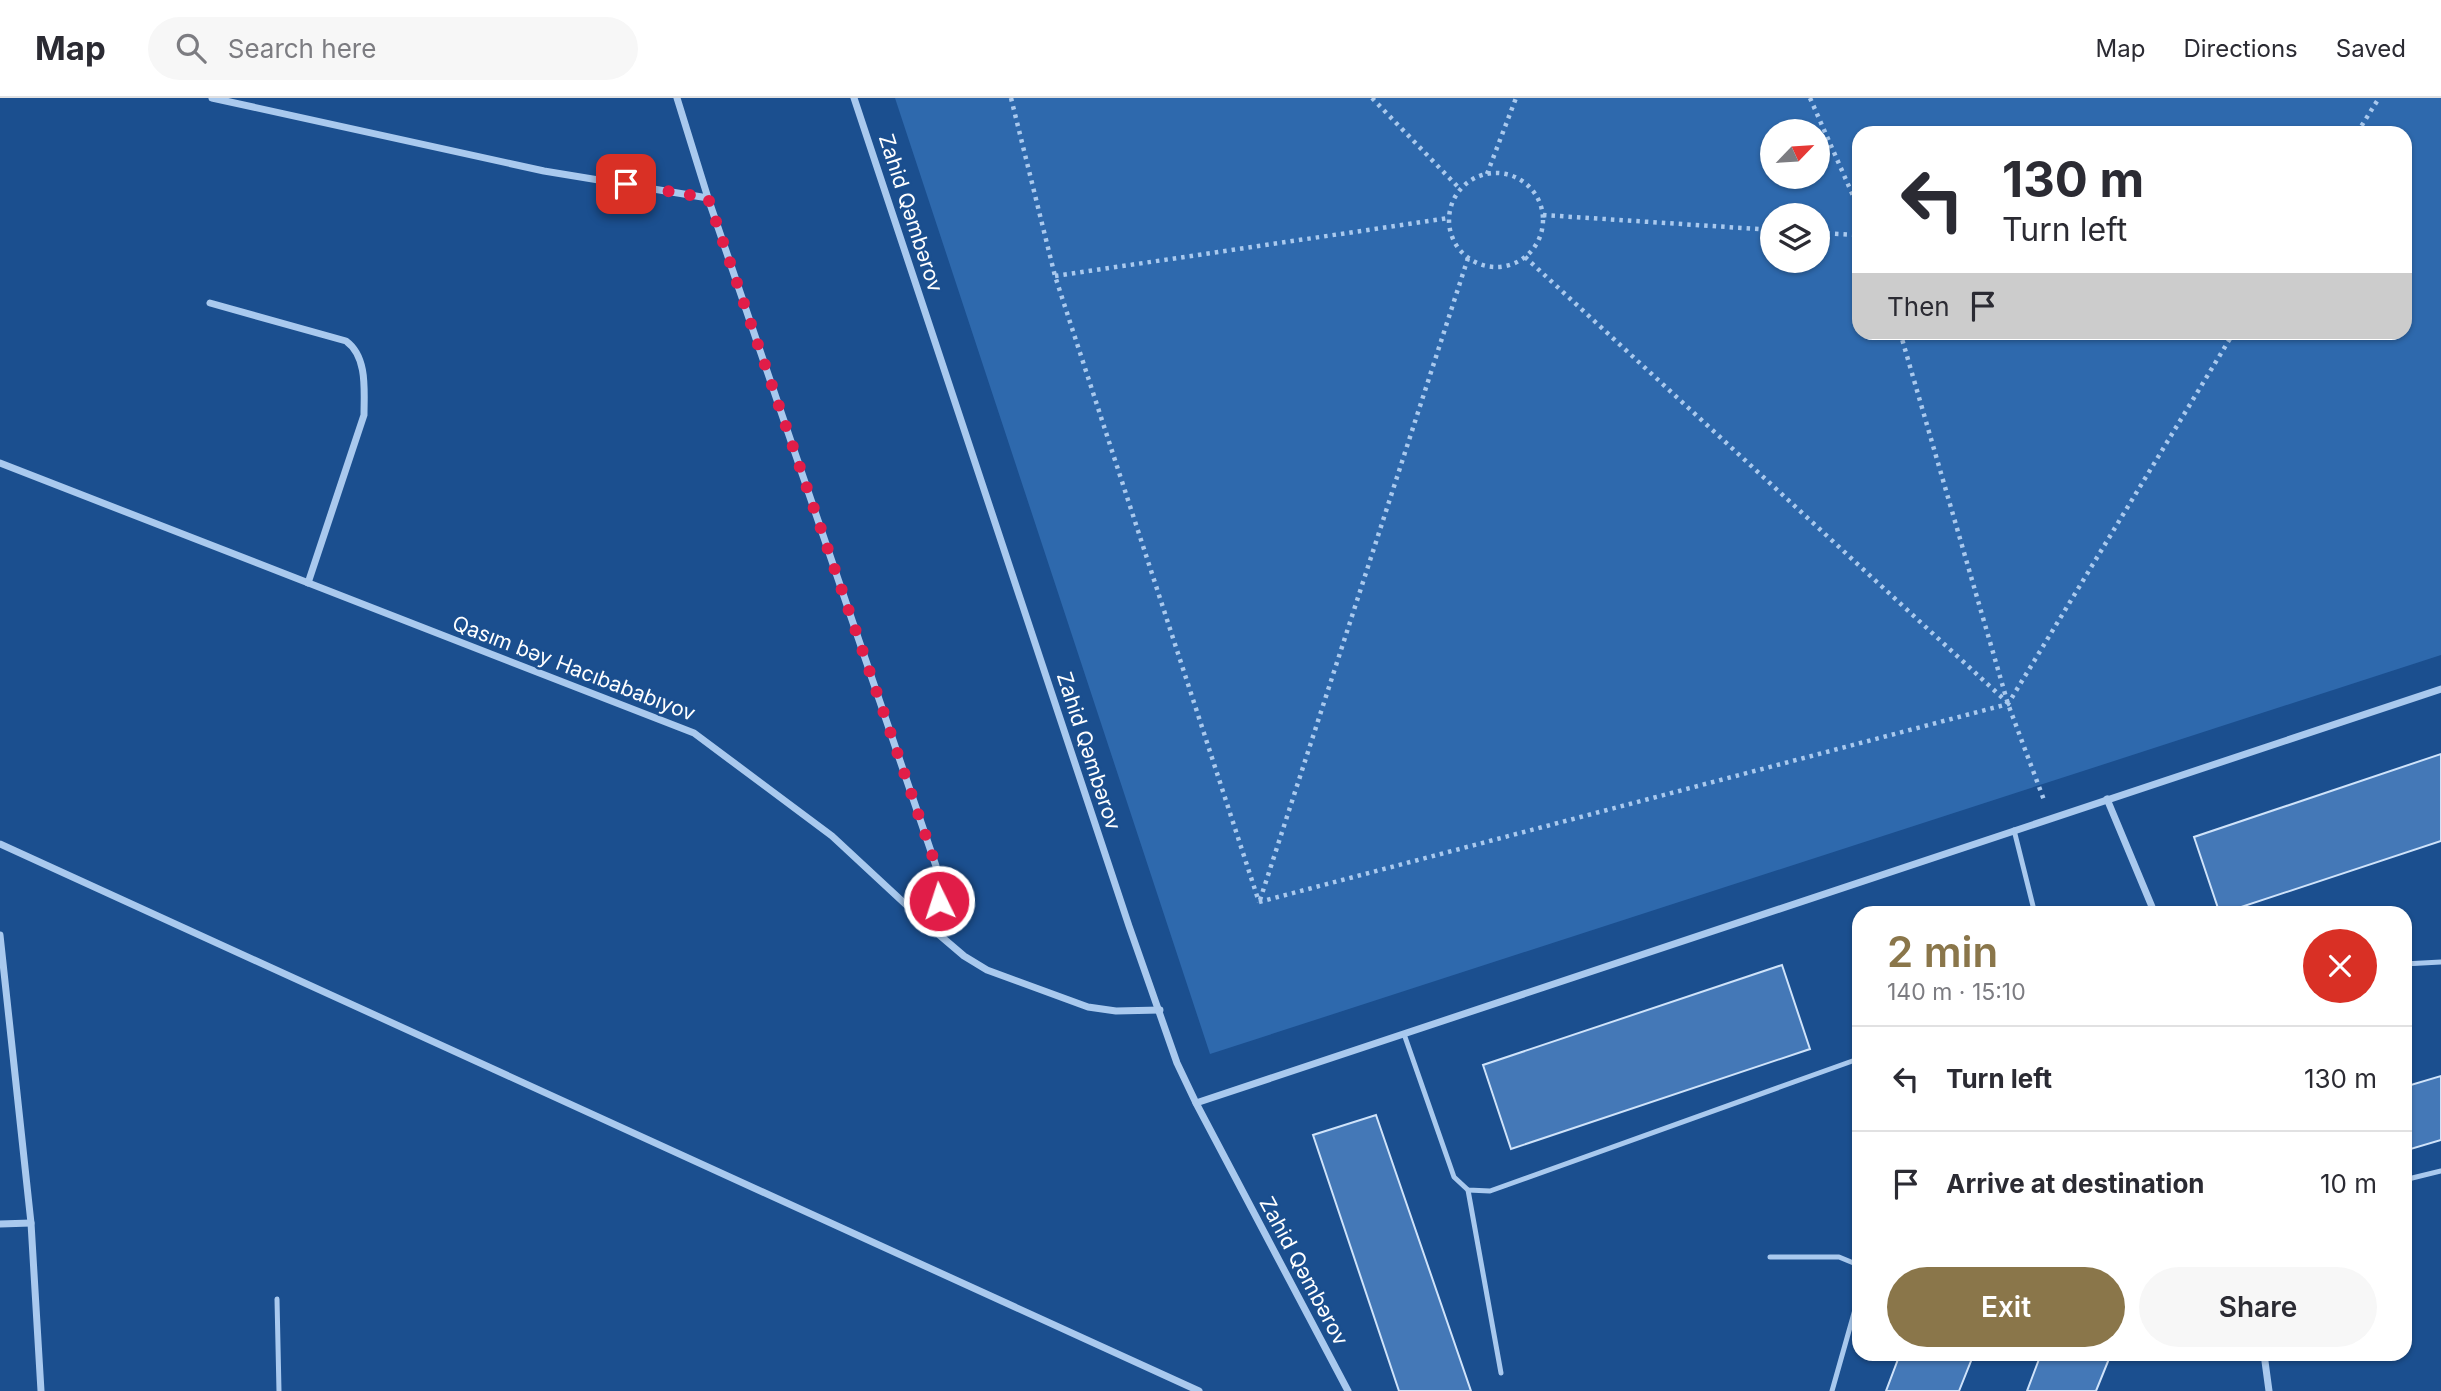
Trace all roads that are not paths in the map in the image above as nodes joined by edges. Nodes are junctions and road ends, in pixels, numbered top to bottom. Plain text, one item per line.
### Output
1 (212, 98) edge
2 (677, 98) edge
3 (854, 98) edge
4 (708, 198) junction
5 (210, 303) dead end
6 (0, 463) edge
7 (308, 583) junction
8 (2441, 689) edge
9 (2107, 799) junction
10 (2014, 830) junction
11 (0, 844) edge
12 (2033, 906) edge
13 (2152, 906) edge
14 (930, 927) junction
15 (0, 936) edge
16 (2441, 962) edge
17 (2412, 964) edge
18 (1160, 1010) junction
19 (1404, 1034) junction
20 (1852, 1061) edge
21 (1196, 1103) junction
22 (2441, 1171) edge
23 (2412, 1178) edge
24 (1468, 1190) junction
25 (32, 1223) junction
26 (0, 1224) edge
27 (1770, 1257) dead end
28 (1852, 1262) edge
29 (276, 1299) dead end
30 (1852, 1320) edge
31 (2265, 1361) edge
32 (1501, 1373) dead end
33 (41, 1391) edge
34 (279, 1391) edge
35 (1199, 1391) edge
36 (1348, 1391) edge
37 (1832, 1391) edge
38 (2269, 1391) edge

1 - 4 street
2 - 4 street
3 - 18 street, Zahid Qəmbərov
4 - 14 street
5 - 7 street
6 - 7 street, Qasım bəy Hacıbababıyov
7 - 14 street, Qasım bəy Hacıbababıyov
8 - 9 street
9 - 10 street
9 - 13 street
10 - 12 lane
10 - 19 street
11 - 35 street
14 - 18 street, Qasım bəy Hacıbababıyov
15 - 25 street
16 - 17 lane
18 - 21 street, Zahid Qəmbərov
19 - 21 street
19 - 24 lane
20 - 24 lane
21 - 36 street, Zahid Qəmbərov
22 - 23 lane
24 - 32 lane
25 - 26 street
25 - 33 street
27 - 28 lane
29 - 34 lane
30 - 37 lane
31 - 38 street

